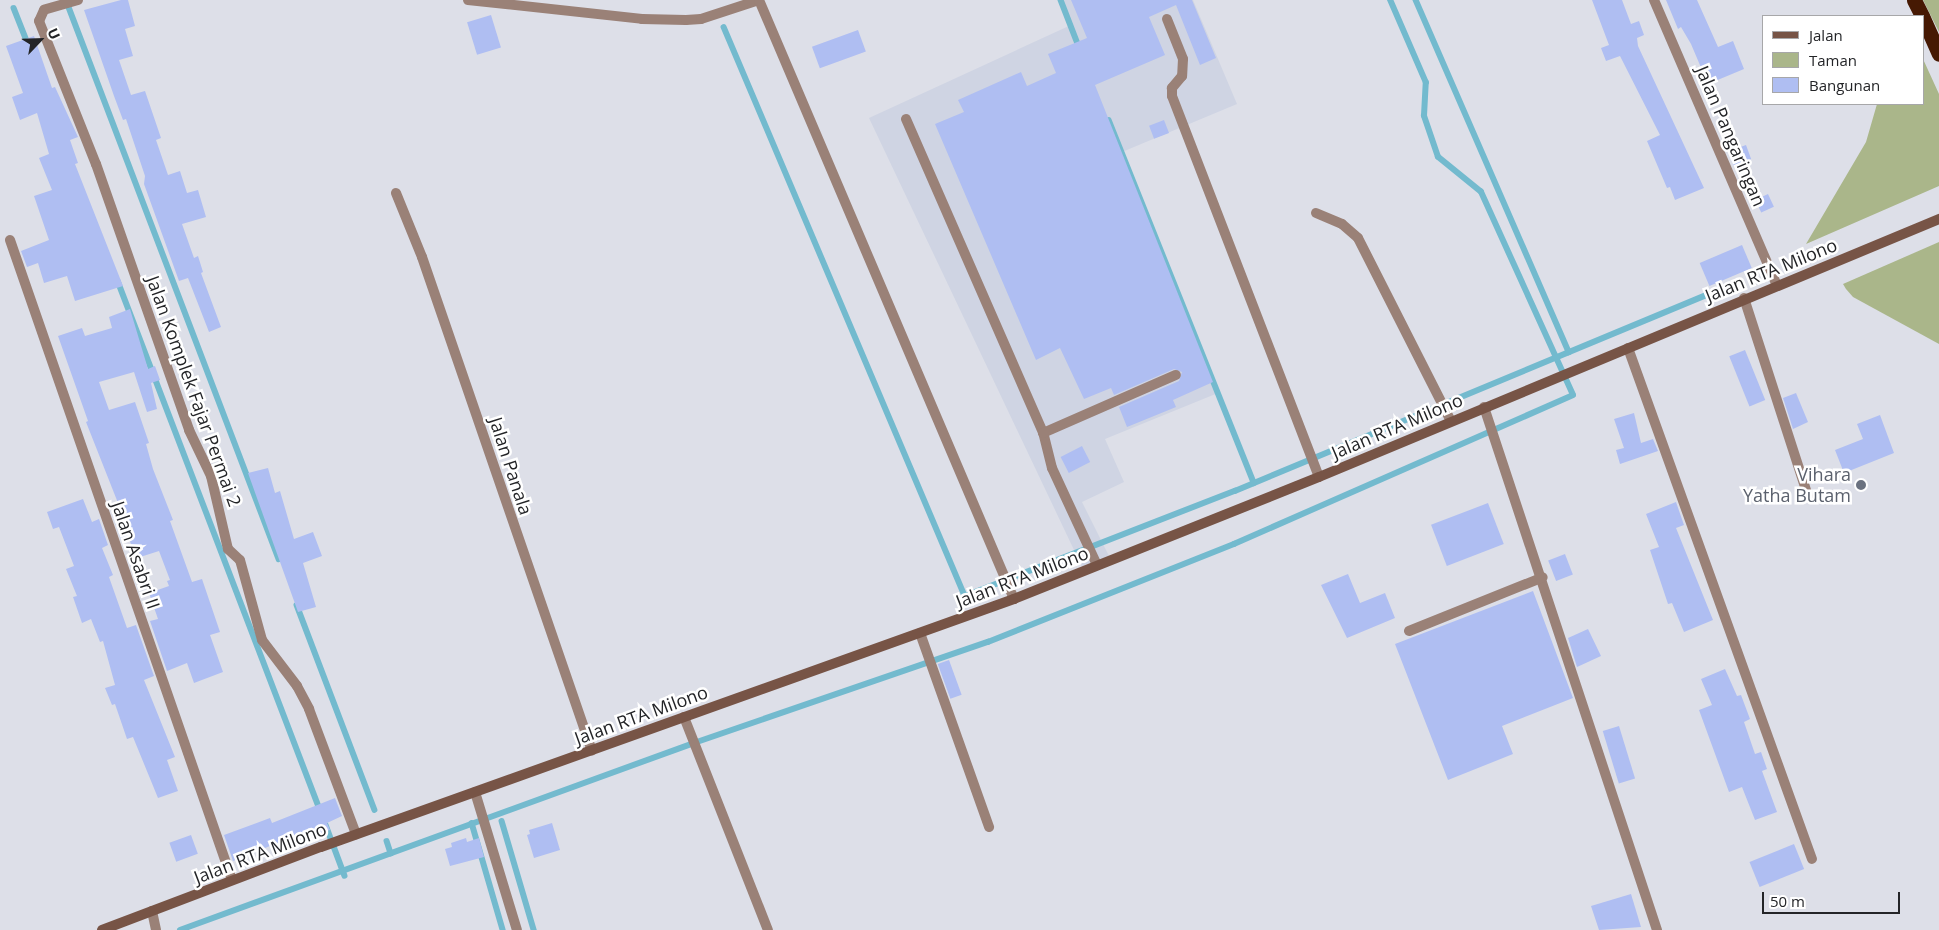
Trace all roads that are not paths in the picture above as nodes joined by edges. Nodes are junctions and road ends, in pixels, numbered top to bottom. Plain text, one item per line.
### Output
1 (78, 0) edge
2 (468, 0) edge
3 (759, 0) edge
4 (1654, 0) edge
5 (1914, 0) edge
6 (1921, 15) edge
7 (1167, 19) dead end
8 (1924, 21) edge
9 (1939, 54) edge
10 (906, 119) dead end
11 (396, 193) dead end
12 (1316, 213) dead end
13 (1939, 219) edge
14 (10, 240) dead end
15 (1777, 285) junction
16 (1744, 298) junction
17 (1628, 348) junction
18 (1176, 375) dead end
19 (1484, 407) junction
20 (1450, 421) junction
21 (1043, 433) junction
22 (1319, 477) junction
23 (1808, 496) dead end
24 (1097, 566) junction
25 (1543, 577) junction
26 (1014, 599) junction
27 (1409, 631) dead end
28 (920, 633) junction
29 (684, 717) junction
30 (592, 751) junction
31 (475, 792) junction
32 (989, 826) dead end
33 (356, 834) junction
34 (1812, 859) dead end
35 (232, 880) junction
36 (152, 911) junction
37 (102, 930) edge
38 (156, 930) edge
39 (517, 930) edge
40 (768, 930) edge
41 (1657, 930) edge

1 - 33 street, Jalan Komplek Fajar Permai 2
2 - 3 street
3 - 26 street
4 - 15 street, Jalan Pangaringan
5 - 6 highway
7 - 22 street
8 - 9 highway
10 - 21 street
11 - 30 street, Jalan Panala
12 - 20 street
13 - 15 street, Jalan RTA Milono
14 - 35 street, Jalan Asabri II
15 - 16 street, Jalan RTA Milono
16 - 17 street, Jalan RTA Milono
16 - 23 street
17 - 19 street, Jalan RTA Milono
17 - 34 street
18 - 21 street
19 - 20 street, Jalan RTA Milono
19 - 25 street
20 - 22 street, Jalan RTA Milono
21 - 24 street
22 - 24 street, Jalan RTA Milono
24 - 26 street, Jalan RTA Milono
25 - 27 street
25 - 41 street
26 - 28 street, Jalan RTA Milono
28 - 29 street, Jalan RTA Milono
28 - 32 street
29 - 30 street, Jalan RTA Milono
29 - 40 street
30 - 31 street, Jalan RTA Milono
31 - 33 street, Jalan RTA Milono
31 - 39 street
33 - 35 street, Jalan RTA Milono
35 - 36 street, Jalan RTA Milono
36 - 37 street, Jalan RTA Milono
36 - 38 street

